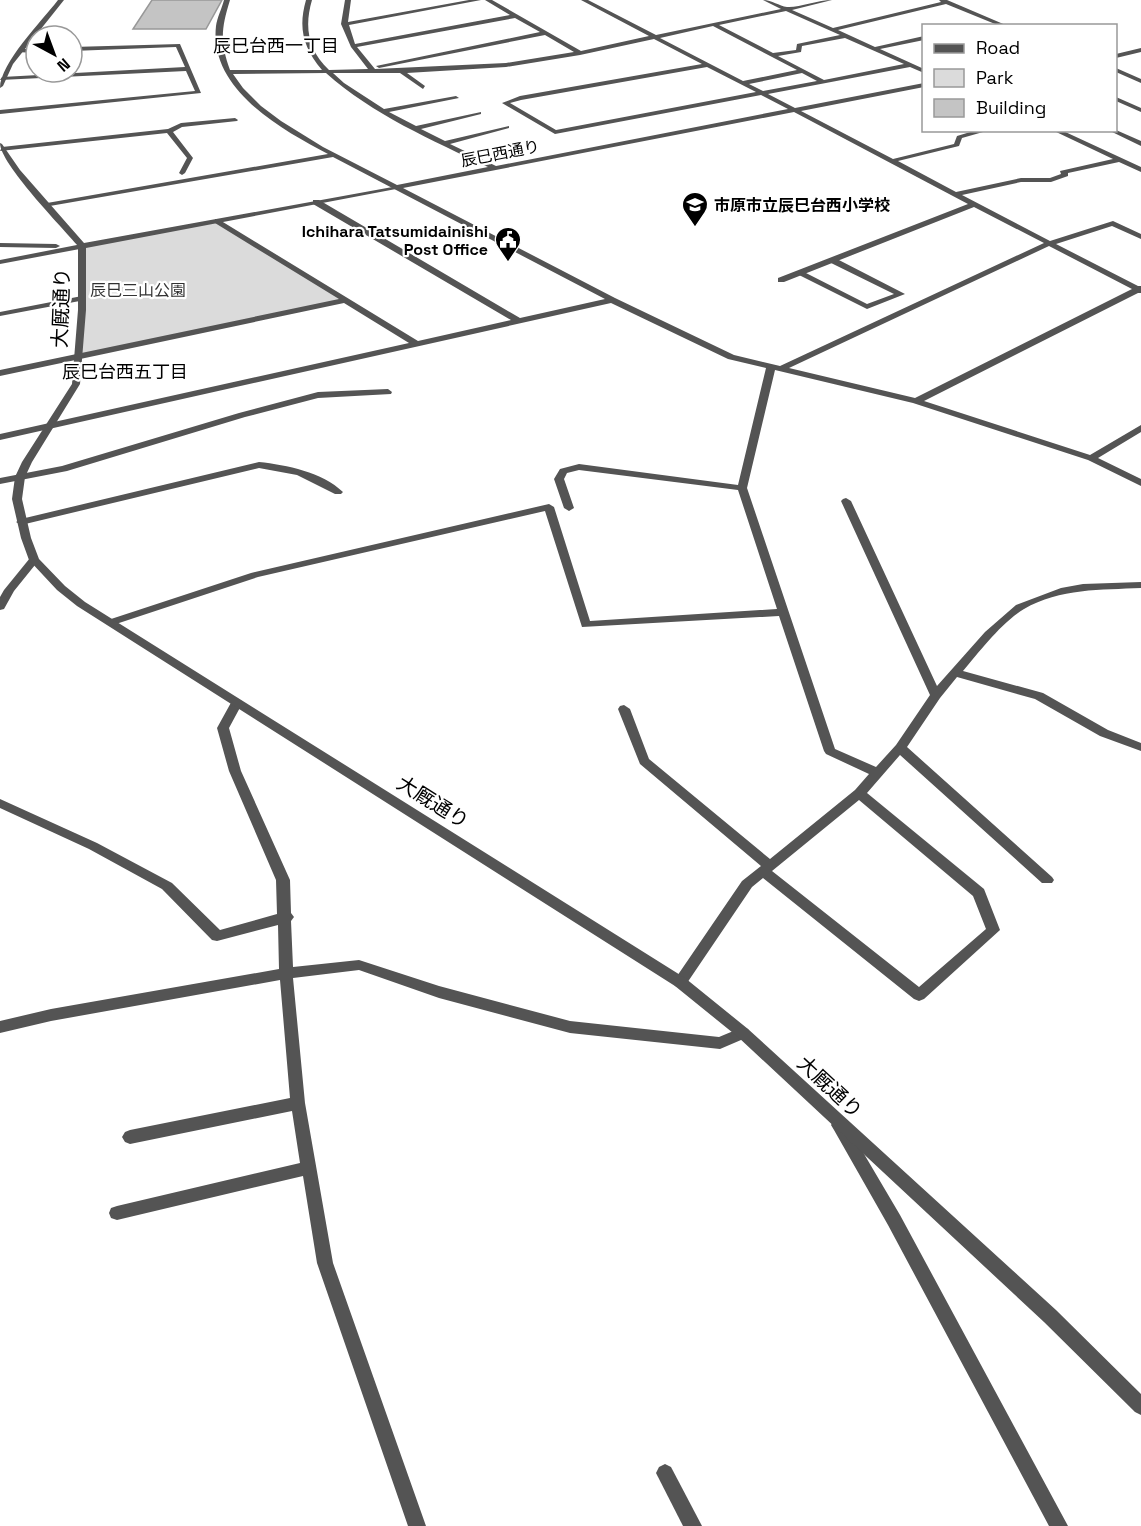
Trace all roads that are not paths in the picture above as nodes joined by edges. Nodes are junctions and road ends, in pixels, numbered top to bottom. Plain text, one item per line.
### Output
1 (61, 0) edge
2 (227, 0) edge
3 (309, 0) edge
4 (348, 0) edge
5 (478, 0) edge
6 (488, 0) edge
7 (584, 0) edge
8 (766, 0) edge
9 (829, 0) edge
10 (945, 1) edge
11 (788, 10) junction
12 (515, 16) junction
13 (997, 22) junction
14 (344, 24) junction
15 (990, 24) edge
16 (1002, 24) edge
17 (714, 25) junction
18 (831, 30) junction
19 (546, 33) junction
20 (844, 36) junction
21 (655, 37) junction
22 (922, 38) edge
23 (354, 46) junction
24 (84, 49) edge
25 (873, 49) junction
26 (1141, 50) edge
27 (19, 51) junction
28 (24, 51) edge
29 (580, 53) junction
30 (772, 55) junction
31 (1117, 56) edge
32 (708, 65) junction
33 (911, 65) junction
34 (186, 69) junction
35 (371, 70) junction
36 (922, 70) edge
37 (1117, 70) edge
38 (325, 71) junction
39 (401, 71) junction
40 (804, 71) junction
41 (228, 72) junction
42 (1139, 79) edge
43 (824, 82) junction
44 (1, 83) edge
45 (742, 83) junction
46 (922, 85) edge
47 (423, 87) dead end
48 (763, 94) junction
49 (456, 98) dead end
50 (1117, 99) edge
51 (795, 110) junction
52 (1141, 110) edge
53 (384, 111) junction
54 (0, 112) edge
55 (478, 113) dead end
56 (235, 120) dead end
57 (507, 127) dead end
58 (417, 128) junction
59 (169, 131) junction
60 (980, 132) edge
61 (1059, 132) edge
62 (1115, 132) edge
63 (446, 143) junction
64 (1141, 144) edge
65 (1, 147) edge
66 (334, 155) junction
67 (1119, 159) junction
68 (1141, 159) edge
69 (892, 161) junction
70 (1127, 163) junction
71 (495, 168) junction
72 (1141, 170) edge
73 (182, 173) dead end
74 (396, 187) junction
75 (955, 194) junction
76 (316, 202) junction
77 (974, 204) junction
78 (47, 205) junction
79 (218, 220) junction
80 (1141, 229) edge
81 (1132, 232) junction
82 (1141, 237) edge
83 (1050, 243) junction
84 (0, 244) edge
85 (82, 246) junction
86 (832, 260) junction
87 (0, 262) edge
88 (800, 273) junction
89 (781, 280) dead end
90 (1140, 290) edge
91 (82, 298) junction
92 (346, 300) junction
93 (612, 300) junction
94 (0, 314) edge
95 (519, 321) junction
96 (415, 343) junction
97 (79, 357) junction
98 (776, 368) junction
99 (0, 373) edge
100 (388, 392) dead end
101 (916, 401) junction
102 (51, 425) junction
103 (1141, 428) edge
104 (0, 436) edge
105 (1091, 458) junction
106 (20, 477) junction
107 (0, 481) edge
108 (1141, 483) edge
109 (742, 488) junction
110 (338, 492) dead end
111 (846, 501) dead end
112 (569, 508) dead end
113 (21, 522) junction
114 (34, 560) junction
115 (1141, 585) edge
116 (0, 607) edge
117 (784, 612) junction
118 (112, 622) junction
119 (955, 673) junction
120 (936, 695) junction
121 (237, 702) junction
122 (624, 709) dead end
123 (1141, 747) edge
124 (900, 748) junction
125 (878, 773) junction
126 (859, 793) junction
127 (0, 803) edge
128 (767, 869) junction
129 (1047, 880) dead end
130 (286, 916) junction
131 (286, 973) junction
132 (680, 982) junction
133 (0, 1027) edge
134 (742, 1033) junction
135 (298, 1103) junction
136 (835, 1119) junction
137 (129, 1137) dead end
138 (309, 1168) junction
139 (117, 1213) dead end
140 (1141, 1406) edge
141 (665, 1473) dead end
142 (417, 1526) edge
143 (693, 1526) edge
144 (1059, 1526) edge

1 - 27 street
2 - 41 street
3 - 38 street
4 - 14 street
5 - 14 street
6 - 12 street
7 - 21 street
8 - 11 street
9 - 11 street
10 - 13 street
10 - 18 street
11 - 17 street
11 - 18 street
12 - 19 street
12 - 23 street
13 - 15 street
13 - 16 street
14 - 23 street
17 - 21 street
17 - 30 street
18 - 20 street
19 - 29 street
19 - 35 street
20 - 25 street
20 - 30 street
21 - 29 street
21 - 32 street
22 - 25 street
23 - 35 street
24 - 34 street
25 - 33 street
26 - 31 street
27 - 28 street
27 - 44 street
29 - 39 street
30 - 40 street
32 - 45 street
32 - 48 street
33 - 36 street
33 - 43 street
34 - 44 street
34 - 54 street
35 - 38 street
35 - 39 street
37 - 42 street
38 - 41 street
38 - 53 street
39 - 47 street
40 - 43 street
40 - 45 street
41 - 66 street
43 - 48 street
45 - 48 street
46 - 51 street, 辰巳西通り
48 - 51 street
49 - 53 street
50 - 52 street
51 - 69 street
51 - 71 street, 辰巳西通り
53 - 58 street
55 - 58 street
56 - 59 street
57 - 63 street
58 - 63 street
59 - 65 street
59 - 73 street
60 - 69 street
61 - 67 street
62 - 64 street
63 - 71 street
65 - 78 street, 大厩通り
66 - 74 street
66 - 78 street
67 - 70 street
67 - 75 street
68 - 70 street
69 - 75 street
70 - 72 street
71 - 74 street, 辰巳西通り
74 - 76 street, 辰巳西通り
74 - 93 street
75 - 77 street
76 - 79 street, 辰巳西通り
76 - 95 street
77 - 83 street
77 - 86 street
78 - 85 street, 大厩通り
79 - 85 street, 辰巳西通り
79 - 92 street
80 - 81 street
81 - 82 street
81 - 83 street
83 - 90 street
83 - 98 street
84 - 85 street
85 - 87 street
85 - 91 street, 大厩通り
86 - 88 street
86 - 88 street
88 - 89 street
90 - 101 street
91 - 94 street
91 - 97 street, 大厩通り
92 - 96 street
92 - 97 street
93 - 95 street
93 - 98 street
95 - 96 street
96 - 102 street
97 - 99 street
97 - 102 street, 大厩通り
98 - 101 street
98 - 109 street
100 - 106 street
101 - 105 street
102 - 104 street
102 - 106 street, 大厩通り
103 - 105 street
105 - 108 street
106 - 107 street
106 - 113 street, 大厩通り
109 - 112 street
109 - 117 street
110 - 113 street
111 - 120 street
113 - 114 street, 大厩通り
114 - 116 street
114 - 118 street, 大厩通り
115 - 119 street
117 - 118 street
117 - 125 street
118 - 121 street, 大厩通り
119 - 120 street
119 - 123 street
120 - 124 street
121 - 130 street
121 - 132 street, 大厩通り
122 - 128 street
124 - 125 street
124 - 129 street
125 - 126 street
126 - 128 street
126 - 128 street
127 - 130 street
128 - 132 street
130 - 131 street
131 - 133 street
131 - 134 street
131 - 135 street
132 - 134 street, 大厩通り
134 - 136 street, 大厩通り
135 - 137 street
135 - 138 street
136 - 140 street, 大厩通り
136 - 144 street
138 - 139 street
138 - 142 street
141 - 143 street

